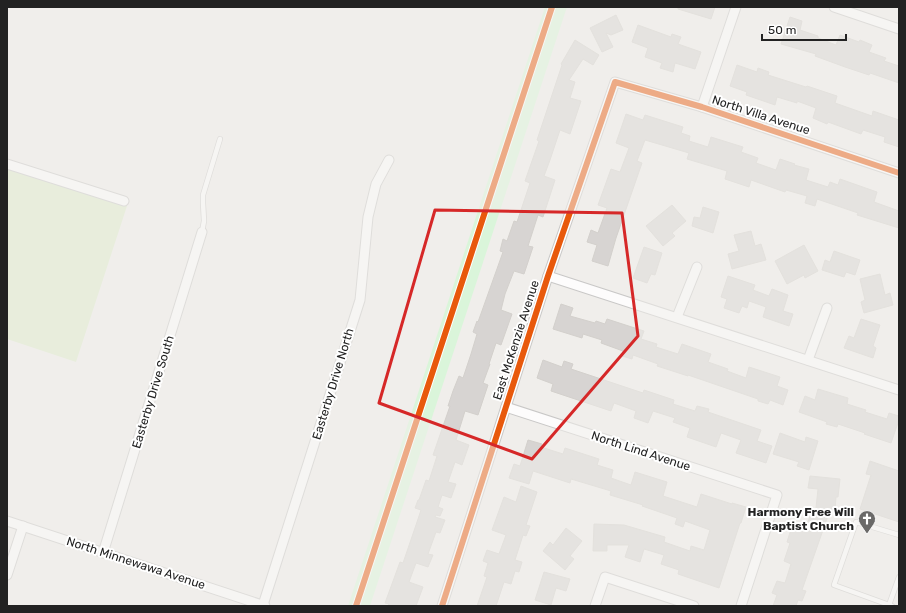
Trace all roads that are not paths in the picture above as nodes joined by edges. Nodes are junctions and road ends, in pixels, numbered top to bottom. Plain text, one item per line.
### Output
1 (736, 7) edge
2 (834, 7) edge
3 (899, 29) edge
4 (615, 82) joint
5 (702, 107) junction
6 (220, 139) dead end
7 (389, 160) dead end
8 (7, 164) edge
9 (899, 173) edge
10 (124, 201) dead end
11 (202, 232) joint
12 (697, 267) dead end
13 (548, 276) junction
14 (827, 308) dead end
15 (677, 317) junction
16 (808, 360) junction
17 (899, 390) edge
18 (506, 407) junction
19 (7, 521) edge
20 (23, 526) junction
21 (899, 535) edge
22 (104, 553) junction
23 (7, 575) edge
24 (899, 577) edge
25 (891, 605) edge
26 (264, 606) edge
27 (442, 606) edge
28 (596, 606) edge
29 (694, 606) edge
30 (741, 606) edge

1 - 5 street
2 - 3 street
4 - 5 street, North Villa Avenue
4 - 13 street, East McKenzie Avenue
5 - 9 street, North Villa Avenue
6 - 11 lane
7 - 26 street, Easterby Drive North
8 - 10 street
11 - 22 street, Easterby Drive South
12 - 15 street
13 - 15 street
13 - 18 street, East McKenzie Avenue
14 - 16 street
15 - 16 street
16 - 17 street
18 - 27 street, East McKenzie Avenue
18 - 30 street, North Lind Avenue
19 - 20 street, North Minnewawa Avenue
20 - 22 street, North Minnewawa Avenue
20 - 23 street
21 - 25 lane
22 - 26 street, North Minnewawa Avenue
24 - 25 lane
28 - 29 street

